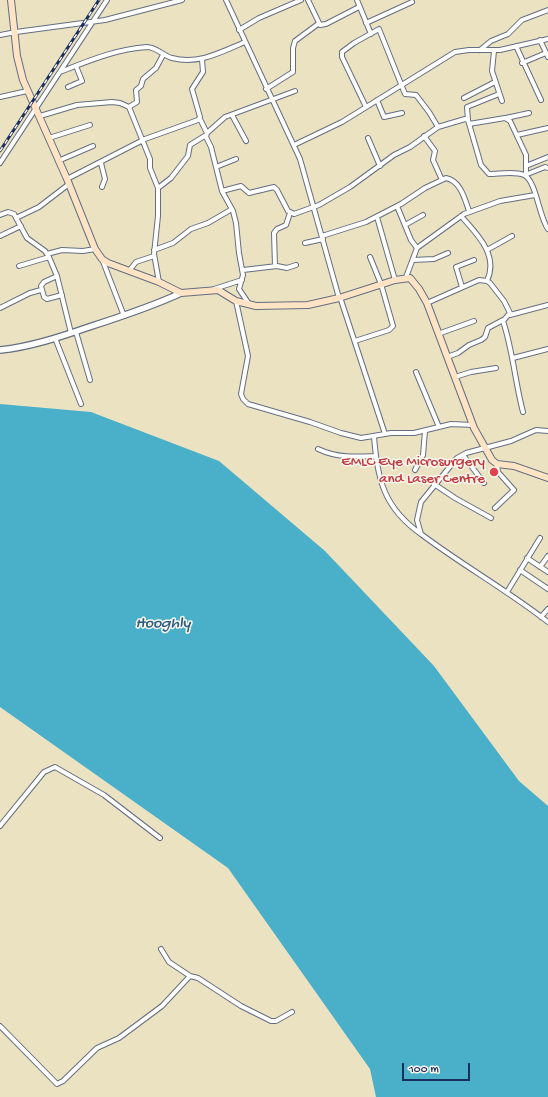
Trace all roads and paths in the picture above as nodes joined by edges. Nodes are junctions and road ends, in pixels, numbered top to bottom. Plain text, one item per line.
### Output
1 (11, 0) edge
2 (107, 0) edge
3 (182, 0) edge
4 (226, 0) edge
5 (301, 0) edge
6 (308, 0) edge
7 (357, 0) edge
8 (412, 2) dead end
9 (359, 7) junction
10 (548, 10) edge
11 (92, 23) junction
12 (366, 23) junction
13 (318, 24) junction
14 (239, 30) junction
15 (16, 32) junction
16 (370, 34) junction
17 (0, 35) edge
18 (548, 39) edge
19 (540, 40) junction
20 (245, 42) junction
21 (516, 46) junction
22 (480, 50) junction
23 (494, 51) junction
24 (163, 55) junction
25 (547, 55) edge
26 (202, 59) junction
27 (522, 63) junction
28 (76, 66) junction
29 (60, 72) junction
30 (495, 82) junction
31 (401, 85) junction
32 (68, 87) dead end
33 (266, 88) junction
34 (27, 90) junction
35 (295, 91) dead end
36 (499, 94) junction
37 (0, 97) edge
38 (464, 98) dead end
39 (377, 100) junction
40 (541, 100) dead end
41 (272, 101) junction
42 (502, 101) dead end
43 (128, 107) junction
44 (366, 107) junction
45 (36, 108) junction
46 (402, 112) dead end
47 (529, 113) dead end
48 (232, 115) junction
49 (40, 116) junction
50 (505, 118) junction
51 (200, 119) junction
52 (468, 122) junction
53 (90, 125) dead end
54 (438, 127) junction
55 (548, 128) edge
56 (207, 134) junction
57 (517, 135) junction
58 (424, 136) junction
59 (49, 138) junction
60 (368, 138) dead end
61 (142, 141) junction
62 (246, 141) dead end
63 (294, 145) junction
64 (93, 146) dead end
65 (548, 157) edge
66 (236, 159) dead end
67 (58, 161) junction
68 (0, 163) edge
69 (101, 163) junction
70 (380, 166) junction
71 (526, 166) junction
72 (216, 168) junction
73 (548, 168) edge
74 (525, 175) junction
75 (442, 180) junction
76 (68, 182) junction
77 (102, 187) dead end
78 (158, 188) junction
79 (222, 191) junction
80 (535, 194) junction
81 (397, 206) junction
82 (313, 208) junction
83 (232, 209) junction
84 (469, 211) junction
85 (290, 213) junction
86 (0, 215) edge
87 (423, 215) dead end
88 (461, 216) junction
89 (376, 217) junction
90 (16, 218) junction
91 (546, 223) edge
92 (406, 225) junction
93 (21, 226) junction
94 (548, 229) edge
95 (0, 236) edge
96 (512, 236) dead end
97 (322, 237) junction
98 (305, 243) dead end
99 (417, 248) junction
100 (95, 249) junction
101 (154, 250) junction
102 (487, 250) junction
103 (448, 253) dead end
104 (48, 256) junction
105 (154, 256) junction
106 (370, 257) dead end
107 (102, 259) junction
108 (413, 260) junction
109 (474, 260) dead end
110 (19, 266) dead end
111 (275, 266) junction
112 (296, 266) dead end
113 (243, 270) junction
114 (129, 271) junction
115 (57, 276) junction
116 (406, 277) junction
117 (242, 280) junction
118 (395, 280) junction
119 (487, 280) junction
120 (158, 282) junction
121 (381, 284) junction
122 (462, 287) junction
123 (213, 289) junction
124 (41, 290) junction
125 (181, 293) junction
126 (62, 295) junction
127 (340, 297) junction
128 (236, 301) junction
129 (427, 303) junction
130 (250, 305) junction
131 (548, 306) edge
132 (0, 308) edge
133 (510, 315) junction
134 (124, 316) junction
135 (503, 320) junction
136 (474, 321) dead end
137 (74, 332) junction
138 (438, 334) junction
139 (55, 338) junction
140 (355, 342) junction
141 (548, 349) edge
142 (0, 350) edge
143 (447, 357) junction
144 (513, 358) junction
145 (496, 368) dead end
146 (416, 372) dead end
147 (455, 377) junction
148 (90, 380) dead end
149 (81, 404) dead end
150 (523, 412) dead end
151 (473, 425) junction
152 (439, 427) junction
153 (425, 431) junction
154 (548, 431) edge
155 (385, 434) junction
156 (374, 436) junction
157 (484, 448) junction
158 (318, 450) dead end
159 (463, 455) junction
160 (375, 456) junction
161 (498, 464) junction
162 (415, 470) dead end
163 (548, 478) edge
164 (484, 483) dead end
165 (434, 484) junction
166 (495, 508) dead end
167 (491, 518) dead end
168 (421, 534) junction
169 (540, 538) dead end
170 (548, 556) edge
171 (527, 558) junction
172 (540, 567) junction
173 (520, 570) junction
174 (548, 572) edge
175 (548, 589) edge
176 (507, 592) junction
177 (548, 609) edge
178 (541, 617) junction
179 (548, 622) edge
180 (0, 826) edge
181 (160, 838) dead end
182 (161, 949) dead end
183 (190, 976) junction
184 (292, 1012) dead end
185 (0, 1026) edge

1 - 15 main road
2 - 11 street
3 - 11 street
4 - 14 street
5 - 14 street
6 - 13 street
7 - 9 street
8 - 12 street
9 - 12 street
9 - 13 street
10 - 22 street
11 - 15 street
11 - 29 street
12 - 16 street
13 - 33 street
14 - 20 street
15 - 17 street
15 - 34 main road
16 - 31 street
16 - 44 street
18 - 19 street
19 - 21 street
19 - 25 street
20 - 26 street
20 - 33 street
21 - 23 street
21 - 27 street
22 - 23 street
22 - 31 street
23 - 30 street
24 - 26 street
24 - 28 street
24 - 43 street
25 - 27 street
26 - 51 street
27 - 40 street
28 - 29 street
28 - 32 street
29 - 45 street
30 - 36 street
30 - 38 street
31 - 39 street
31 - 54 street
33 - 41 street
34 - 37 street
34 - 45 main road
35 - 41 street
36 - 42 street
36 - 52 street
39 - 44 street
39 - 46 street
41 - 48 street
41 - 63 street
43 - 49 street
43 - 61 street
44 - 63 street
45 - 49 main road
45 - 68 street
47 - 50 street
48 - 56 street
48 - 62 street
49 - 59 main road
50 - 52 street
50 - 57 street
51 - 56 street
51 - 61 street
52 - 54 street
52 - 74 street
53 - 59 street
54 - 58 street
55 - 57 street
56 - 72 street
56 - 78 street
57 - 71 street
58 - 70 street
58 - 75 street
59 - 67 main road
60 - 70 street
61 - 69 street
61 - 78 street
63 - 82 street
64 - 67 street
65 - 71 street
66 - 72 street
67 - 76 main road
69 - 76 street
69 - 77 street
70 - 82 street
71 - 74 street
72 - 79 street
73 - 74 street
74 - 80 street
75 - 81 street
75 - 84 street
76 - 90 street
76 - 100 main road
78 - 101 street
79 - 83 street
79 - 85 street
80 - 84 street
80 - 91 street
81 - 89 street
81 - 92 street
82 - 85 street
82 - 97 street
83 - 101 street
83 - 113 street
84 - 88 street
85 - 111 street
86 - 90 street
87 - 92 street
88 - 99 street
88 - 102 street
89 - 97 street
89 - 118 street
90 - 93 street
91 - 94 street
92 - 99 street
93 - 95 street
93 - 104 street
96 - 102 street
97 - 98 street
97 - 127 street
99 - 108 street
100 - 104 street
100 - 107 main road
101 - 105 street
102 - 119 street
103 - 108 street
104 - 110 street
104 - 115 street
105 - 114 street
105 - 120 street
106 - 121 street
107 - 114 main road
107 - 134 street
108 - 116 street
109 - 122 street
111 - 112 street
111 - 113 street
113 - 117 street
114 - 120 main road
115 - 124 street
115 - 126 street
116 - 118 main road
116 - 129 main road
117 - 123 street
117 - 130 street
118 - 121 main road
119 - 122 street
119 - 133 street
120 - 125 main road
121 - 127 main road
121 - 140 street
122 - 129 street
123 - 125 main road
123 - 128 main road
124 - 126 street
124 - 132 street
125 - 134 street
126 - 137 street
127 - 130 main road
127 - 140 street
128 - 130 main road
128 - 156 street
129 - 138 main road
131 - 133 street
133 - 135 street
134 - 137 street
135 - 143 street
135 - 144 street
136 - 138 street
137 - 139 street
137 - 148 street
138 - 143 main road
139 - 142 street
139 - 149 street
140 - 155 street
141 - 144 street
143 - 147 main road
144 - 150 street
145 - 147 street
146 - 152 street
147 - 151 main road
151 - 152 street
151 - 157 main road
152 - 153 street
153 - 155 street
153 - 162 street
154 - 157 street
155 - 156 street
156 - 160 street
157 - 159 street
157 - 161 main road
158 - 160 street
159 - 164 street
159 - 165 street
160 - 168 street
161 - 163 main road
161 - 166 street
165 - 167 street
165 - 168 street
168 - 176 street
169 - 171 street
170 - 172 street
171 - 172 street
171 - 173 street
172 - 174 street
173 - 175 street
173 - 176 street
176 - 178 street
177 - 178 street
178 - 179 street
180 - 181 street
182 - 183 street
183 - 184 street
183 - 185 street

